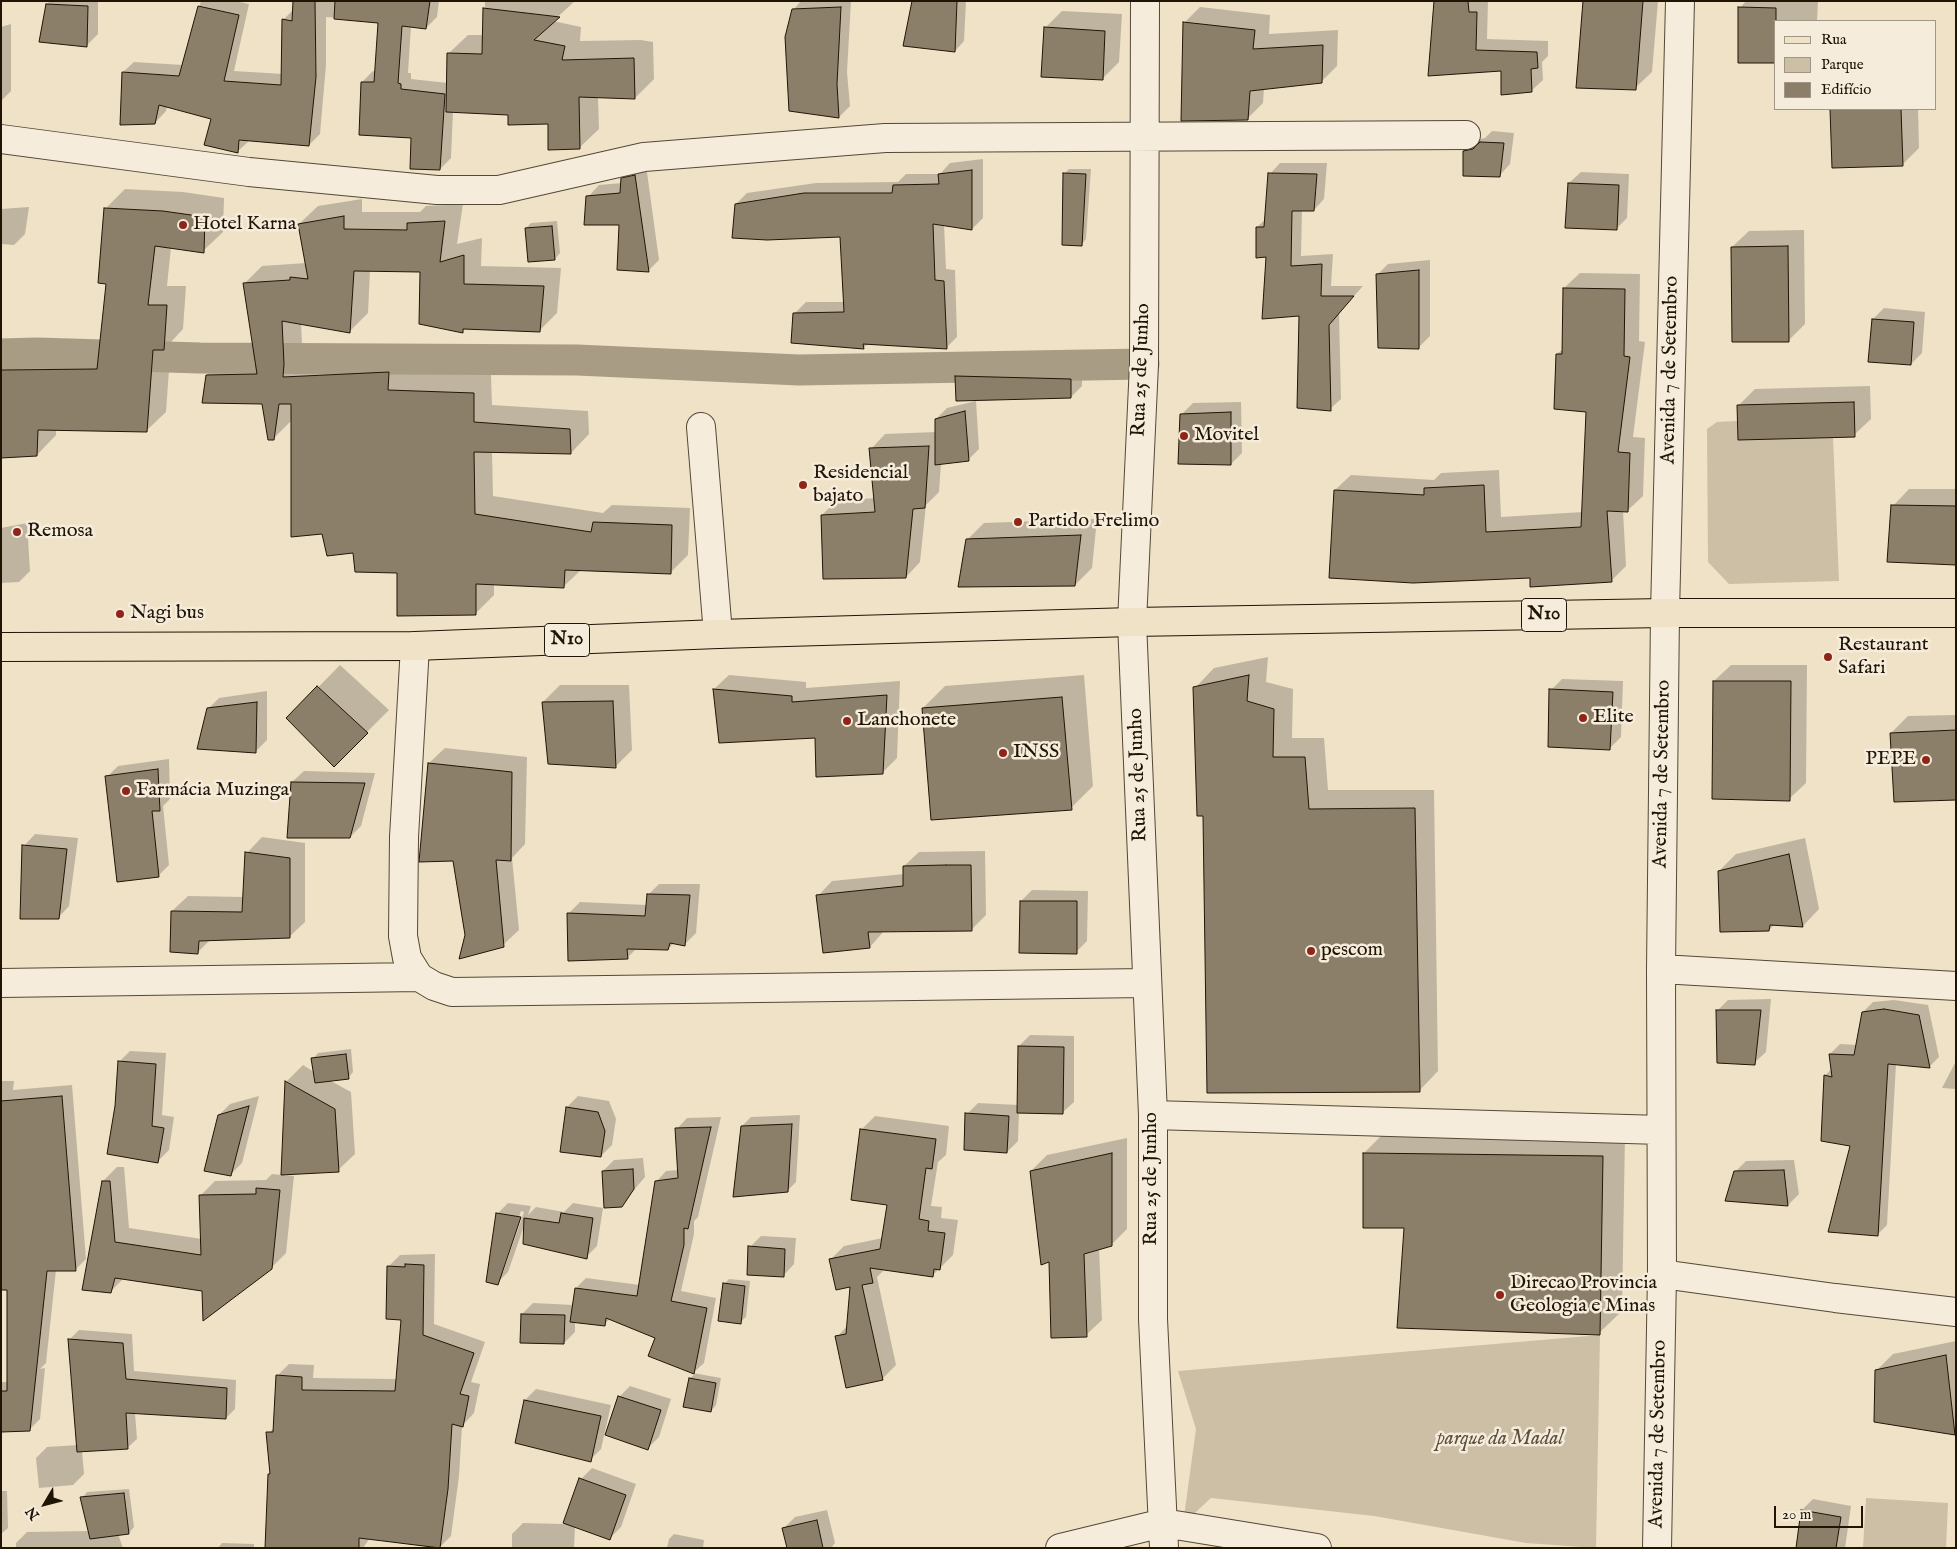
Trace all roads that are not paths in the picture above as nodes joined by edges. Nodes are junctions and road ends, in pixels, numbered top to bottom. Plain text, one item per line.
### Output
1 (1145, 1) edge
2 (1680, 1) edge
3 (1144, 135) junction
4 (1466, 135) dead end
5 (1, 139) edge
6 (701, 427) dead end
7 (1665, 613) junction
8 (1956, 613) edge
9 (1132, 622) junction
10 (718, 634) junction
11 (414, 646) junction
12 (1, 647) edge
13 (1661, 969) junction
14 (418, 977) junction
15 (1, 983) edge
16 (1146, 983) junction
17 (1956, 986) edge
18 (1152, 1115) junction
19 (1661, 1130) junction
20 (1662, 1274) junction
21 (1956, 1312) edge
22 (1164, 1535) edge
23 (1060, 1548) edge
24 (1317, 1548) edge
25 (1657, 1548) edge

1 - 3 street, Rua 25 de Junho
2 - 7 street, Avenida 7 de Setembro
3 - 4 street
3 - 5 street
3 - 9 street, Rua 25 de Junho
6 - 10 street
7 - 8 main road, N10
7 - 9 main road, N10
7 - 13 street, Avenida 7 de Setembro
9 - 10 main road, N10
9 - 16 street, Rua 25 de Junho
10 - 11 main road, N10
11 - 12 main road, N10
11 - 14 street
13 - 17 street
13 - 19 street, Avenida 7 de Setembro
14 - 15 street
14 - 16 street
16 - 18 street, Rua 25 de Junho
18 - 19 street
18 - 22 street, Rua 25 de Junho
19 - 20 street, Avenida 7 de Setembro
20 - 21 street
20 - 25 street, Avenida 7 de Setembro
22 - 23 street
22 - 24 street

